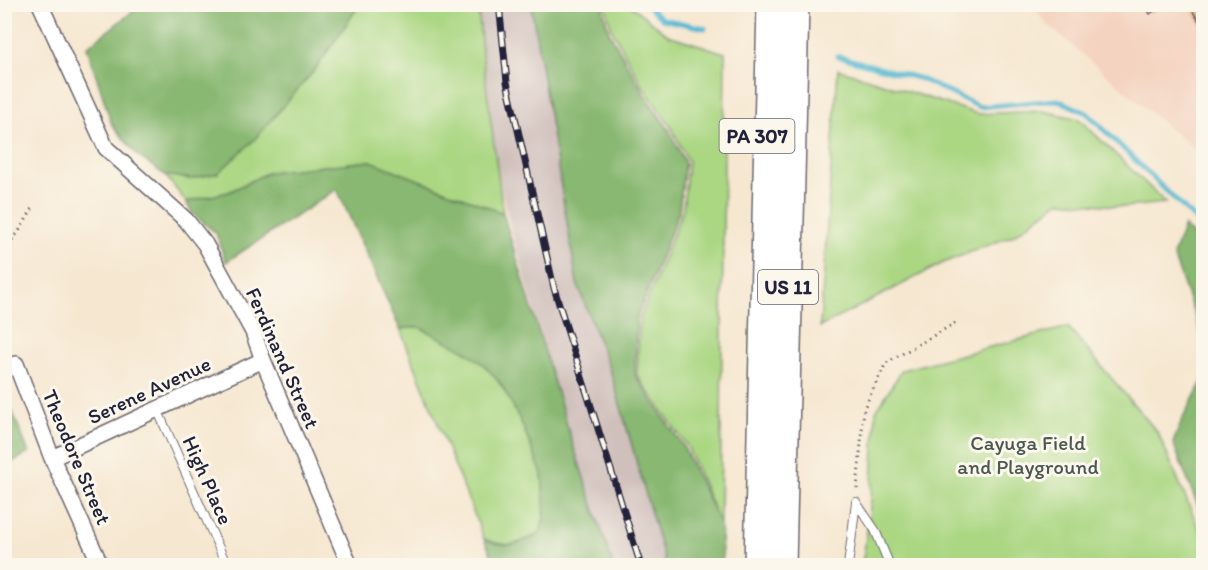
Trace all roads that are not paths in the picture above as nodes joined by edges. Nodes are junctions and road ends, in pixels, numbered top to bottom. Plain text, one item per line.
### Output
1 (40, 4) edge
2 (752, 4) edge
3 (771, 4) edge
4 (795, 4) edge
5 (801, 4) edge
6 (793, 44) junction
7 (764, 267) junction
8 (263, 360) junction
9 (16, 364) dead end
10 (157, 409) junction
11 (52, 458) junction
12 (101, 566) edge
13 (227, 566) edge
14 (350, 566) edge
15 (758, 566) edge
16 (782, 566) edge
17 (848, 566) edge
18 (890, 566) edge

1 - 8 street, Ferdinand Street
2 - 7 highway, PA 307
3 - 7 highway, US 11
4 - 6 highway, US 11
5 - 6 highway
6 - 16 highway, US 11
7 - 15 highway, US 11
8 - 10 street, Serene Avenue
8 - 14 street, Ferdinand Street
9 - 11 street, Theodore Street
10 - 11 street, Serene Avenue
10 - 13 lane, High Place
11 - 12 street, Theodore Street
17 - 18 lane

